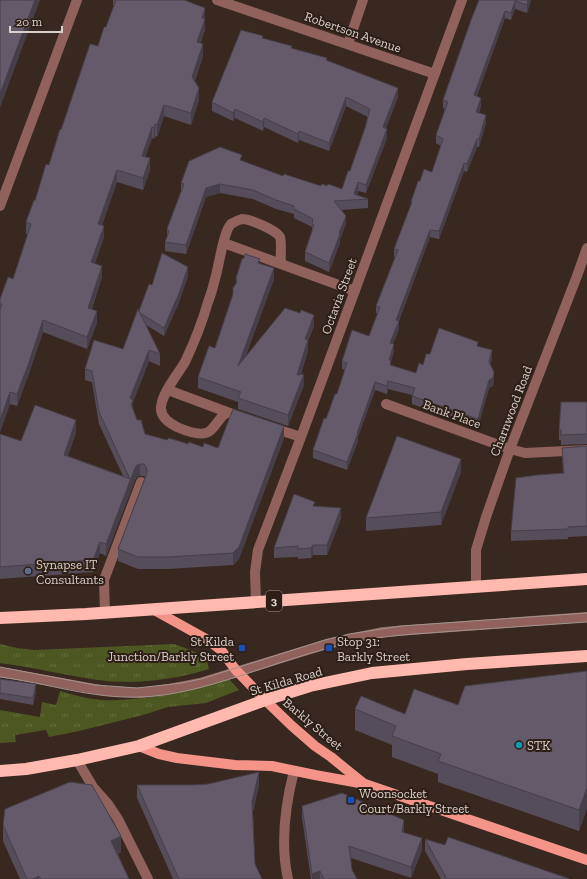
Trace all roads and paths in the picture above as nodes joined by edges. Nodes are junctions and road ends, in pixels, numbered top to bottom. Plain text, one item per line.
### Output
1 (77, 0) edge
2 (217, 0) edge
3 (363, 0) edge
4 (462, 0) edge
5 (244, 4) edge
6 (348, 44) junction
7 (435, 74) junction
8 (0, 206) edge
9 (224, 243) junction
10 (587, 248) edge
11 (281, 264) junction
12 (582, 277) edge
13 (355, 291) junction
14 (168, 390) junction
15 (386, 404) dead end
16 (227, 412) junction
17 (301, 438) junction
18 (510, 449) junction
19 (587, 450) edge
20 (141, 482) dead end
21 (587, 579) edge
22 (476, 587) junction
23 (256, 602) junction
24 (154, 610) junction
25 (105, 612) junction
26 (587, 617) edge
27 (0, 618) edge
28 (587, 656) edge
29 (238, 671) junction
30 (0, 672) edge
31 (265, 700) junction
32 (139, 746) junction
33 (77, 760) junction
34 (0, 771) edge
35 (294, 771) junction
36 (365, 784) junction
37 (587, 860) edge
38 (148, 879) edge
39 (288, 879) edge

1 - 8 street
2 - 5 street, Robertson Avenue
3 - 6 street
4 - 7 street, Octavia Street
5 - 6 street, Robertson Avenue
6 - 7 street, Robertson Avenue
7 - 13 street, Octavia Street
9 - 11 street
9 - 11 street
9 - 14 street
10 - 12 street, Charnwood Road
11 - 13 street
12 - 18 street, Charnwood Road
13 - 17 street, Octavia Street
14 - 16 street
14 - 16 street
15 - 18 street, Bank Place
16 - 17 street
17 - 23 street, Octavia Street
18 - 19 street, Bank Place
18 - 22 street, Charnwood Road
20 - 25 street
21 - 22 highway, 3
22 - 23 highway, 3
23 - 24 highway, 3
24 - 25 highway, 3
24 - 29 main road, Barkly Street
25 - 27 highway, 3
26 - 29 street
28 - 31 highway, St Kilda Road
29 - 30 street
29 - 31 main road, Barkly Street
31 - 32 highway, St Kilda Road
31 - 36 main road, Barkly Street
32 - 33 highway, St Kilda Road
32 - 35 main road, Barkly Street
33 - 34 highway, St Kilda Road
33 - 38 street
35 - 36 main road, Barkly Street
35 - 39 street
36 - 37 main road, Barkly Street

